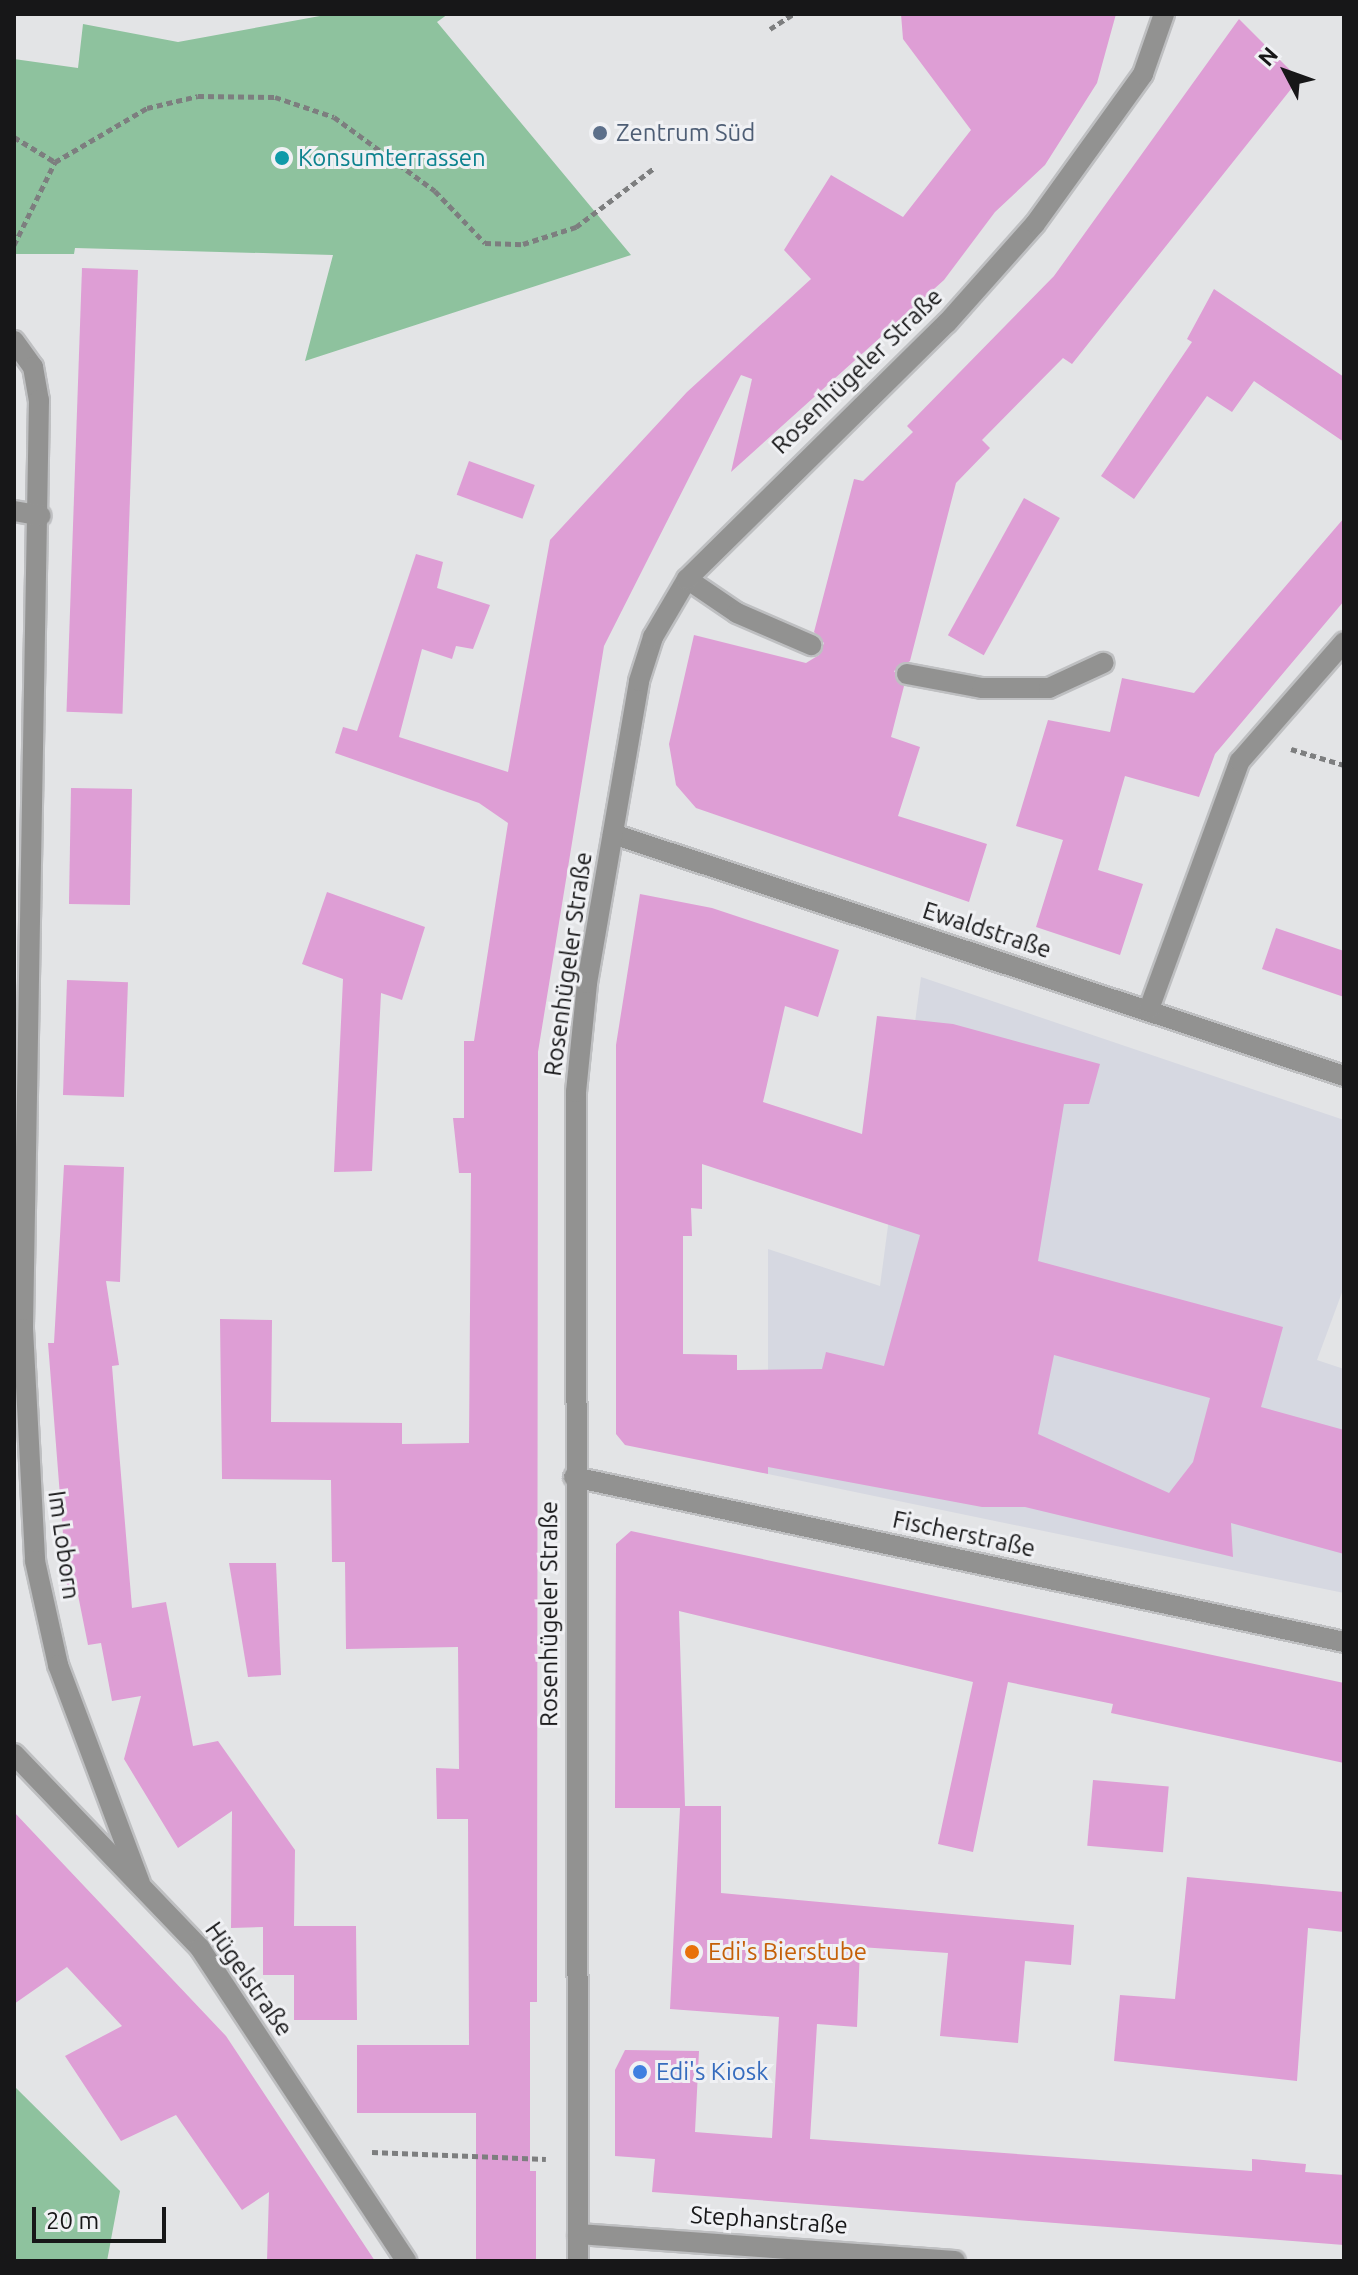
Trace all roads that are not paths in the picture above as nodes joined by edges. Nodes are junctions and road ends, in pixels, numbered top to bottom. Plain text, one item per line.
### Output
1 (1164, 14) edge
2 (14, 341) edge
3 (14, 511) edge
4 (41, 516) junction
5 (687, 579) junction
6 (1344, 642) edge
7 (811, 645) dead end
8 (1103, 663) dead end
9 (907, 674) dead end
10 (613, 834) junction
11 (1149, 1009) junction
12 (1344, 1076) edge
13 (574, 1477) junction
14 (1344, 1642) edge
15 (14, 1754) edge
16 (140, 1883) junction
17 (578, 2234) junction
18 (406, 2261) edge
19 (578, 2261) edge
20 (955, 2261) edge

1 - 5 street, Rosenhügeler Straße
2 - 4 street, Im Loborn
3 - 4 street
4 - 16 street, Im Loborn
5 - 7 street
5 - 10 street, Rosenhügeler Straße
6 - 11 street
8 - 9 street
10 - 11 street, Ewaldstraße
10 - 13 street, Rosenhügeler Straße
11 - 12 street, Ewaldstraße
13 - 14 street, Fischerstraße
13 - 17 street, Rosenhügeler Straße
15 - 16 street, Hügelstraße
16 - 18 street, Hügelstraße
17 - 19 street, Rosenhügeler Straße
17 - 20 street, Stephanstraße

